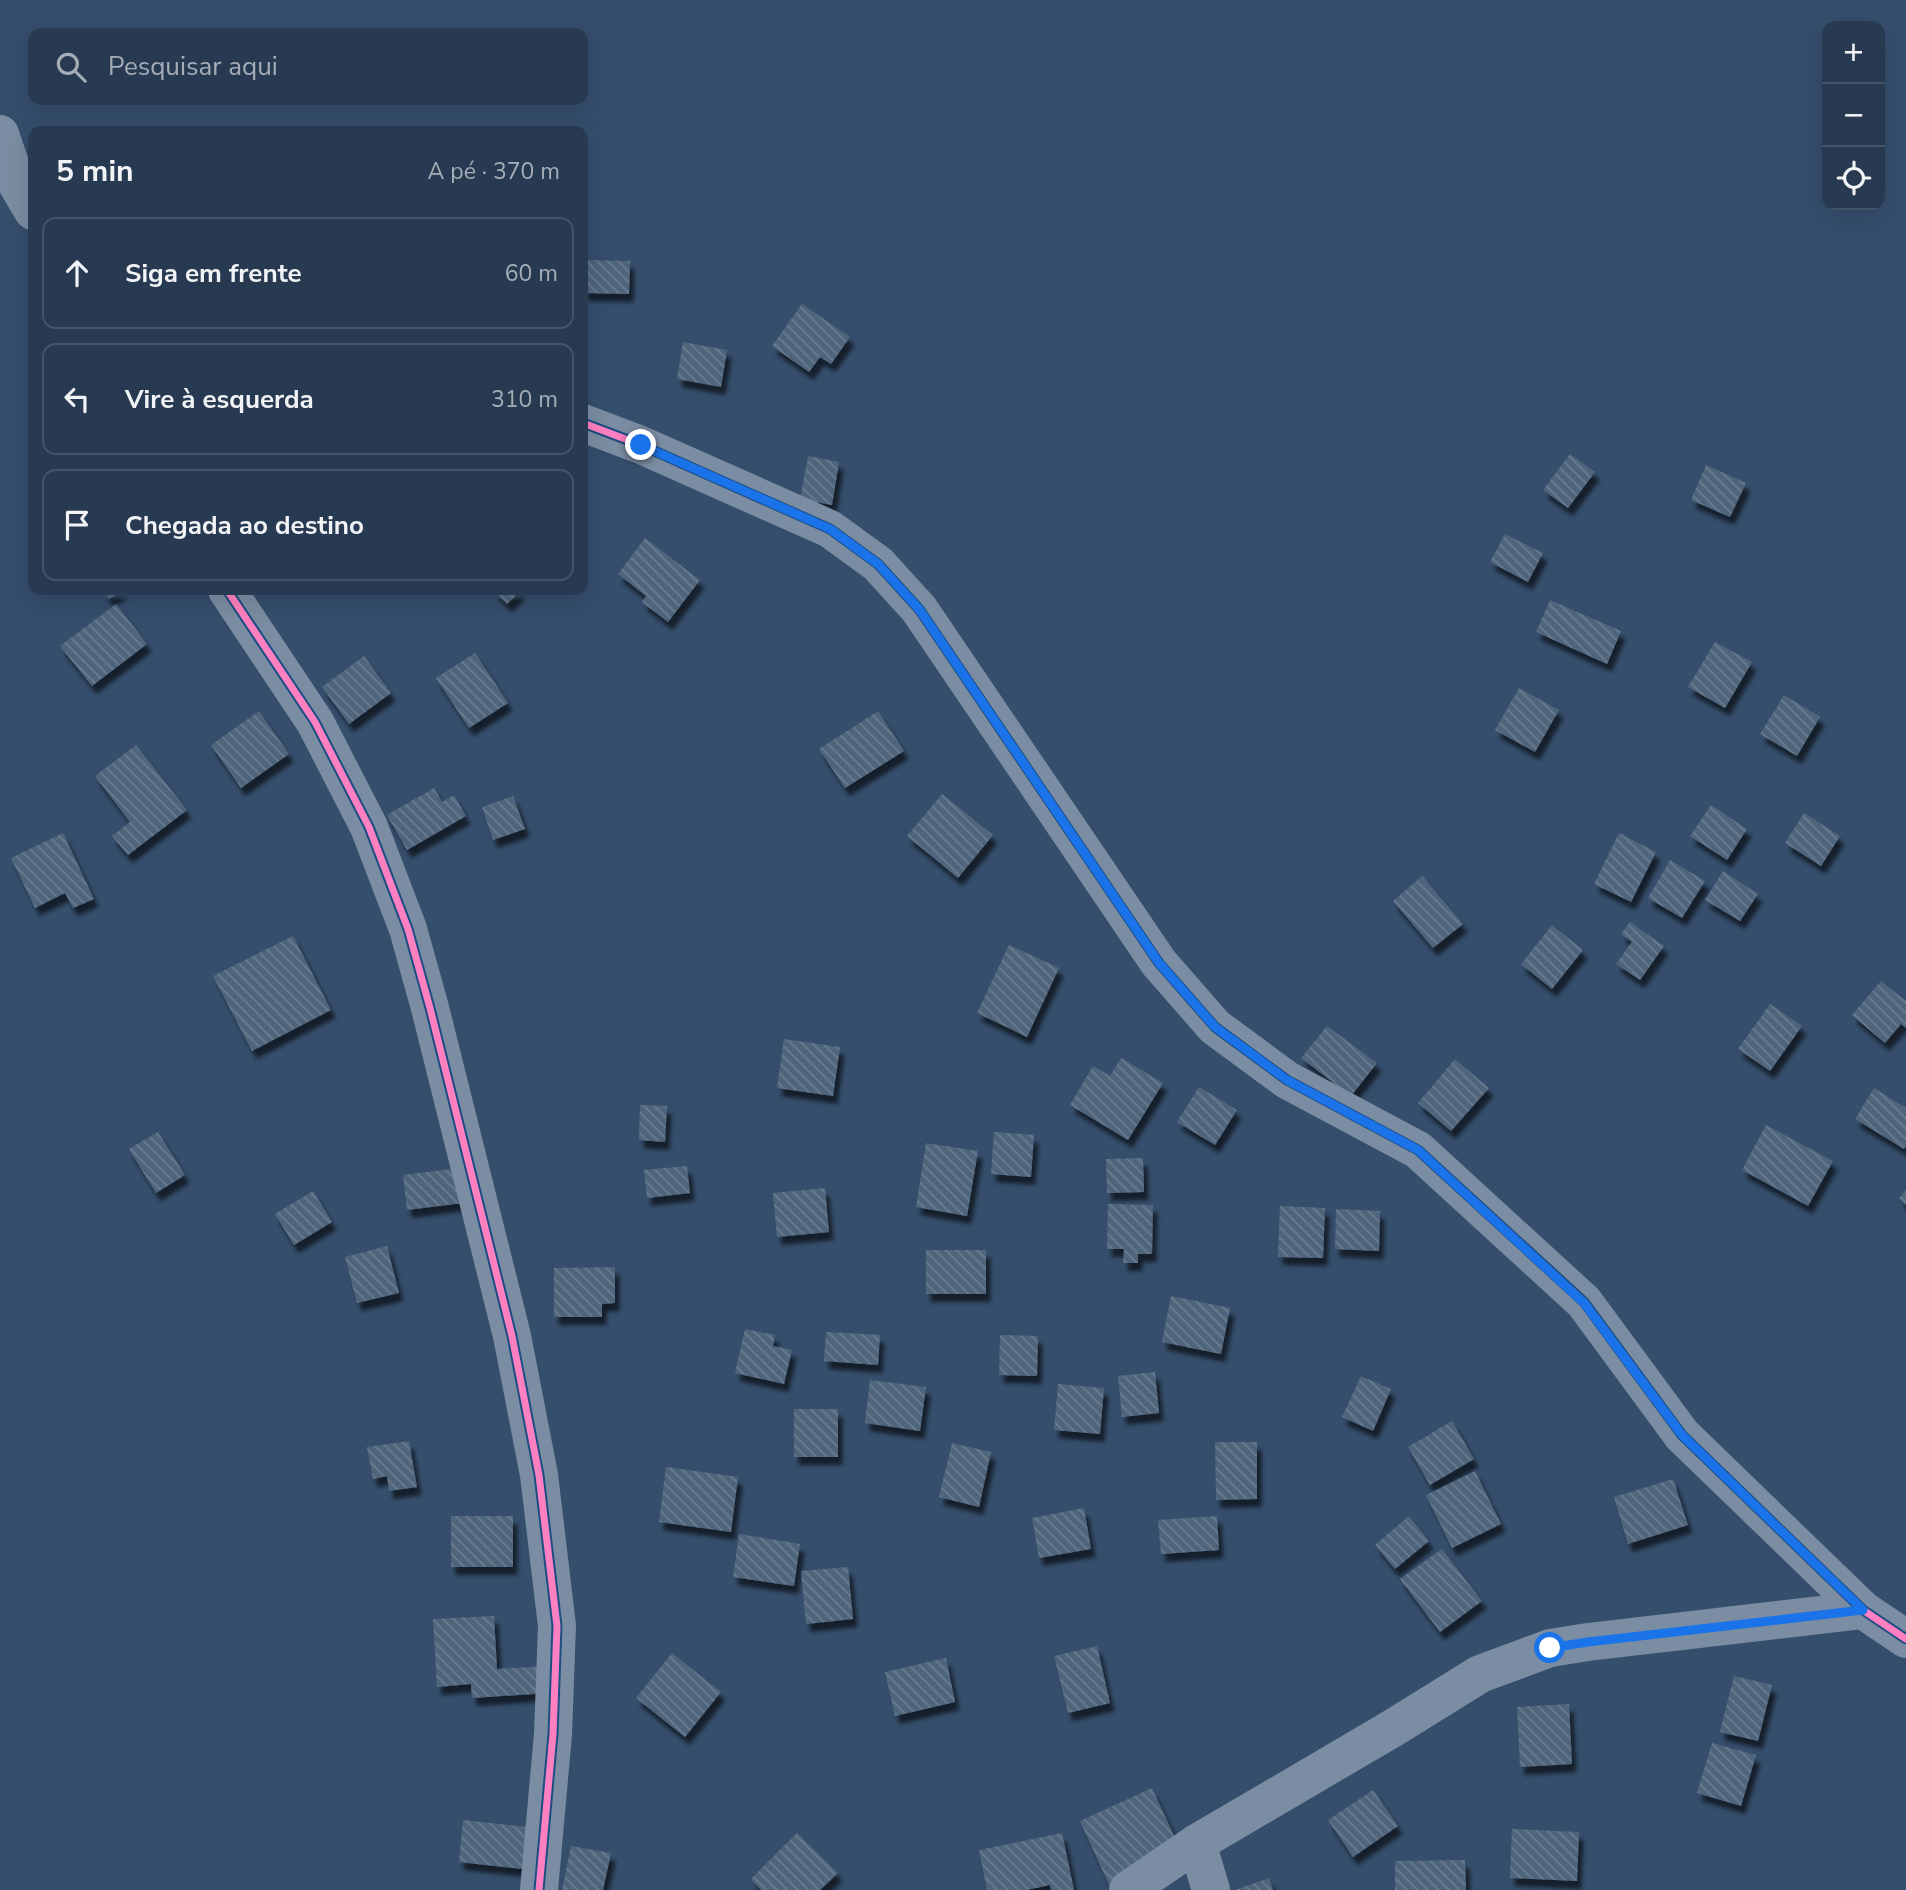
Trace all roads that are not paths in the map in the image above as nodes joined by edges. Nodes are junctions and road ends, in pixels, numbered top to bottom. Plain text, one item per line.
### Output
1 (0, 134) edge
2 (28, 203) edge
3 (588, 425) edge
4 (230, 595) edge
5 (1863, 1610) junction
6 (1906, 1639) edge
7 (1197, 1843) junction
8 (539, 1890) edge
9 (1128, 1890) edge
10 (1211, 1890) edge

1 - 2 street
3 - 5 street
4 - 8 street
5 - 6 street
5 - 7 street
7 - 9 street
7 - 10 street

